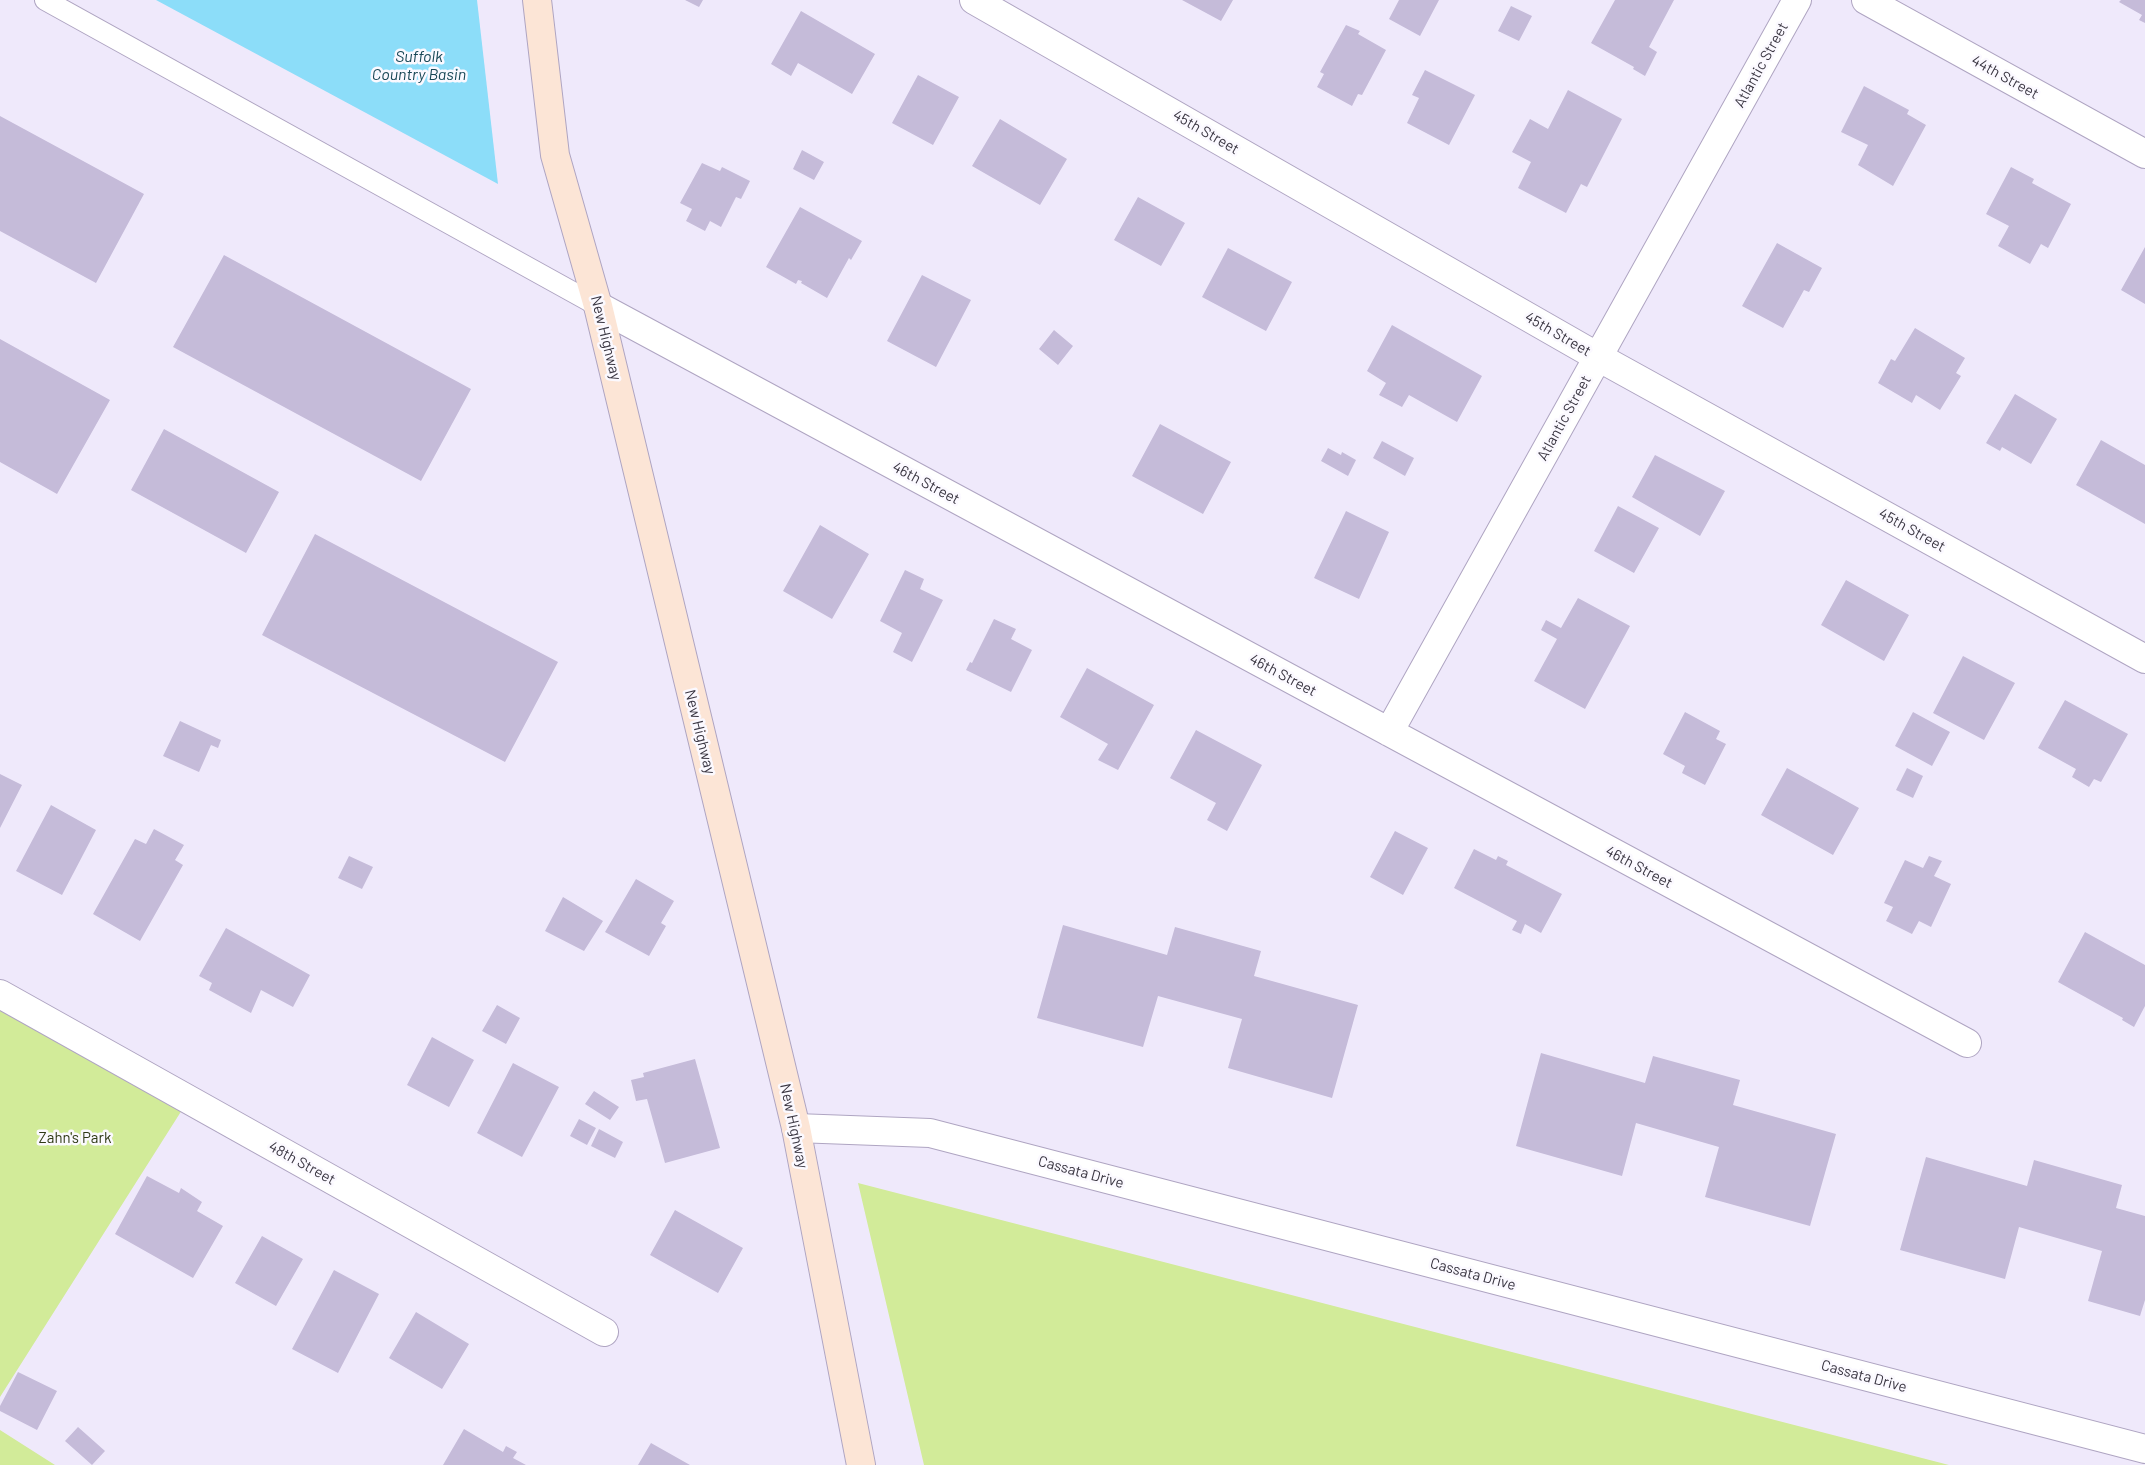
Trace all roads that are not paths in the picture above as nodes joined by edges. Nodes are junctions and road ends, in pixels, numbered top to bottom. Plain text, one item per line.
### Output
1 (45, 0) edge
2 (537, 0) edge
3 (974, 0) edge
4 (1797, 0) edge
5 (1866, 0) edge
6 (2145, 154) edge
7 (598, 306) junction
8 (1598, 357) junction
9 (2145, 659) edge
10 (1389, 732) junction
11 (0, 994) edge
12 (1967, 1043) dead end
13 (796, 1128) junction
14 (604, 1332) dead end
15 (2145, 1450) edge
16 (861, 1465) edge

1 - 7 lane
2 - 7 main road, New Highway
3 - 8 street, 45th Street
4 - 8 street, Atlantic Street
5 - 6 street, 44th Street
7 - 10 street, 46th Street
7 - 13 main road, New Highway
8 - 9 street, 45th Street
8 - 10 street, Atlantic Street
10 - 12 street, 46th Street
11 - 14 street, 48th Street
13 - 15 street, Cassata Drive
13 - 16 main road, New Highway

